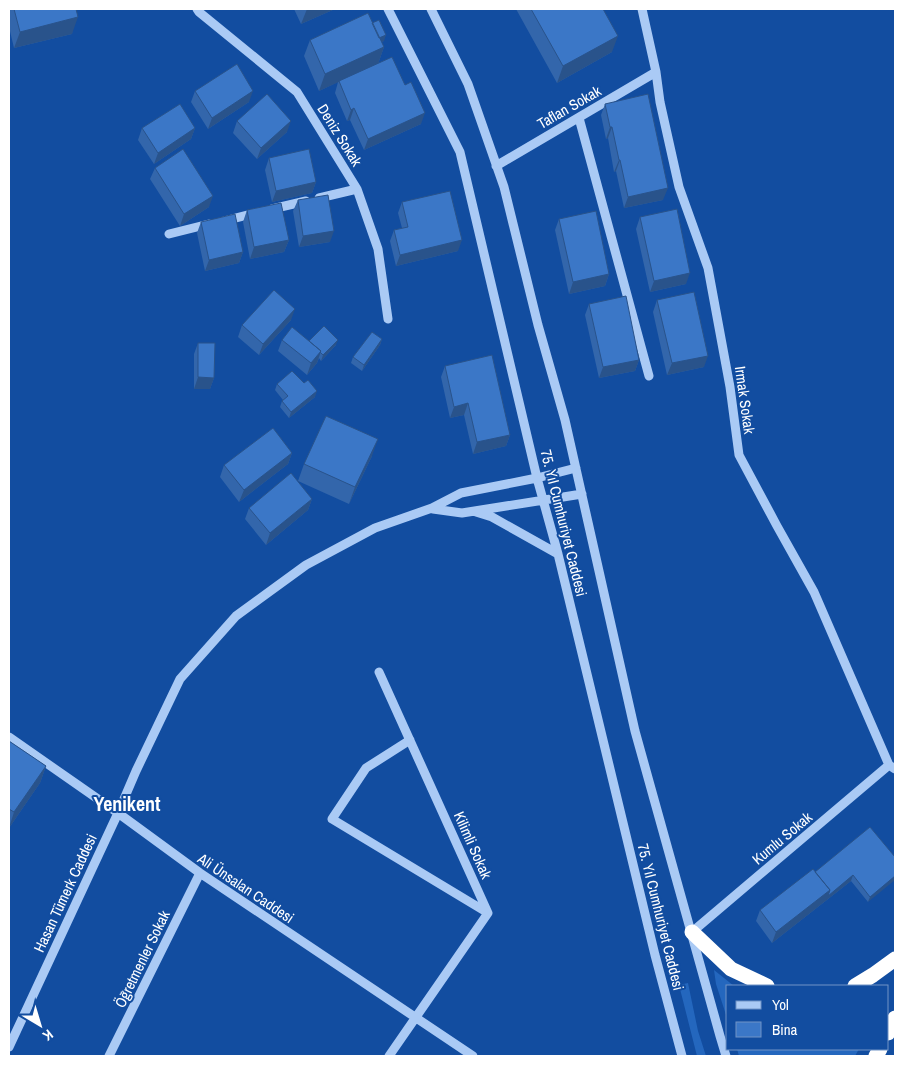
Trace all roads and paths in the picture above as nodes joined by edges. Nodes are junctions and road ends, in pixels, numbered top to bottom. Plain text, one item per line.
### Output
1 (388, 9) edge
2 (432, 9) edge
3 (642, 9) edge
4 (201, 10) edge
5 (656, 72) junction
6 (578, 118) junction
7 (496, 166) junction
8 (357, 189) junction
9 (169, 234) dead end
10 (388, 319) dead end
11 (649, 376) dead end
12 (576, 468) junction
13 (537, 478) junction
14 (582, 494) junction
15 (543, 500) junction
16 (432, 508) junction
17 (473, 511) junction
18 (558, 554) junction
19 (379, 672) dead end
20 (9, 737) edge
21 (410, 740) junction
22 (892, 767) edge
23 (118, 812) junction
24 (200, 874) junction
25 (488, 913) junction
26 (692, 932) junction
27 (895, 959) edge
28 (765, 985) edge
29 (857, 985) edge
30 (415, 1018) junction
31 (895, 1018) edge
32 (889, 1031) edge
33 (9, 1047) edge
34 (109, 1056) edge
35 (389, 1056) edge
36 (473, 1056) edge
37 (682, 1056) edge
38 (726, 1056) edge

1 - 13 street, 75. Yıl Cumhuriyet Caddesi
2 - 7 street, 75. Yıl Cumhuriyet Caddesi
3 - 5 street, Irmak Sokak
4 - 8 street, Deniz Sokak
5 - 6 street, Taflan Sokak
5 - 22 street, Irmak Sokak
6 - 7 street, Taflan Sokak
6 - 11 street
7 - 12 street, 75. Yıl Cumhuriyet Caddesi
8 - 9 street
8 - 10 street, Deniz Sokak
12 - 13 street, Hasan Tümerk Caddesi
12 - 14 street, 75. Yıl Cumhuriyet Caddesi
13 - 15 street, 75. Yıl Cumhuriyet Caddesi
13 - 16 street, Hasan Tümerk Caddesi
14 - 15 street
14 - 26 street, 75. Yıl Cumhuriyet Caddesi
15 - 17 street
15 - 18 street, 75. Yıl Cumhuriyet Caddesi
16 - 17 street
16 - 23 street, Hasan Tümerk Caddesi
17 - 18 street
18 - 37 street, 75. Yıl Cumhuriyet Caddesi
19 - 21 street, Kilimli Sokak
20 - 23 street, Ali Ünsalan Caddesi
21 - 25 street, Kilimli Sokak
21 - 25 street
22 - 26 street, Kumlu Sokak
23 - 24 street, Ali Ünsalan Caddesi
23 - 33 street, Hasan Tümerk Caddesi
24 - 30 street, Ali Ünsalan Caddesi
24 - 34 street, Öğretmenler Sokak
25 - 30 street
26 - 28 highway
26 - 38 street, 75. Yıl Cumhuriyet Caddesi
27 - 29 highway
30 - 35 street
30 - 36 street, Ali Ünsalan Caddesi
31 - 32 highway

